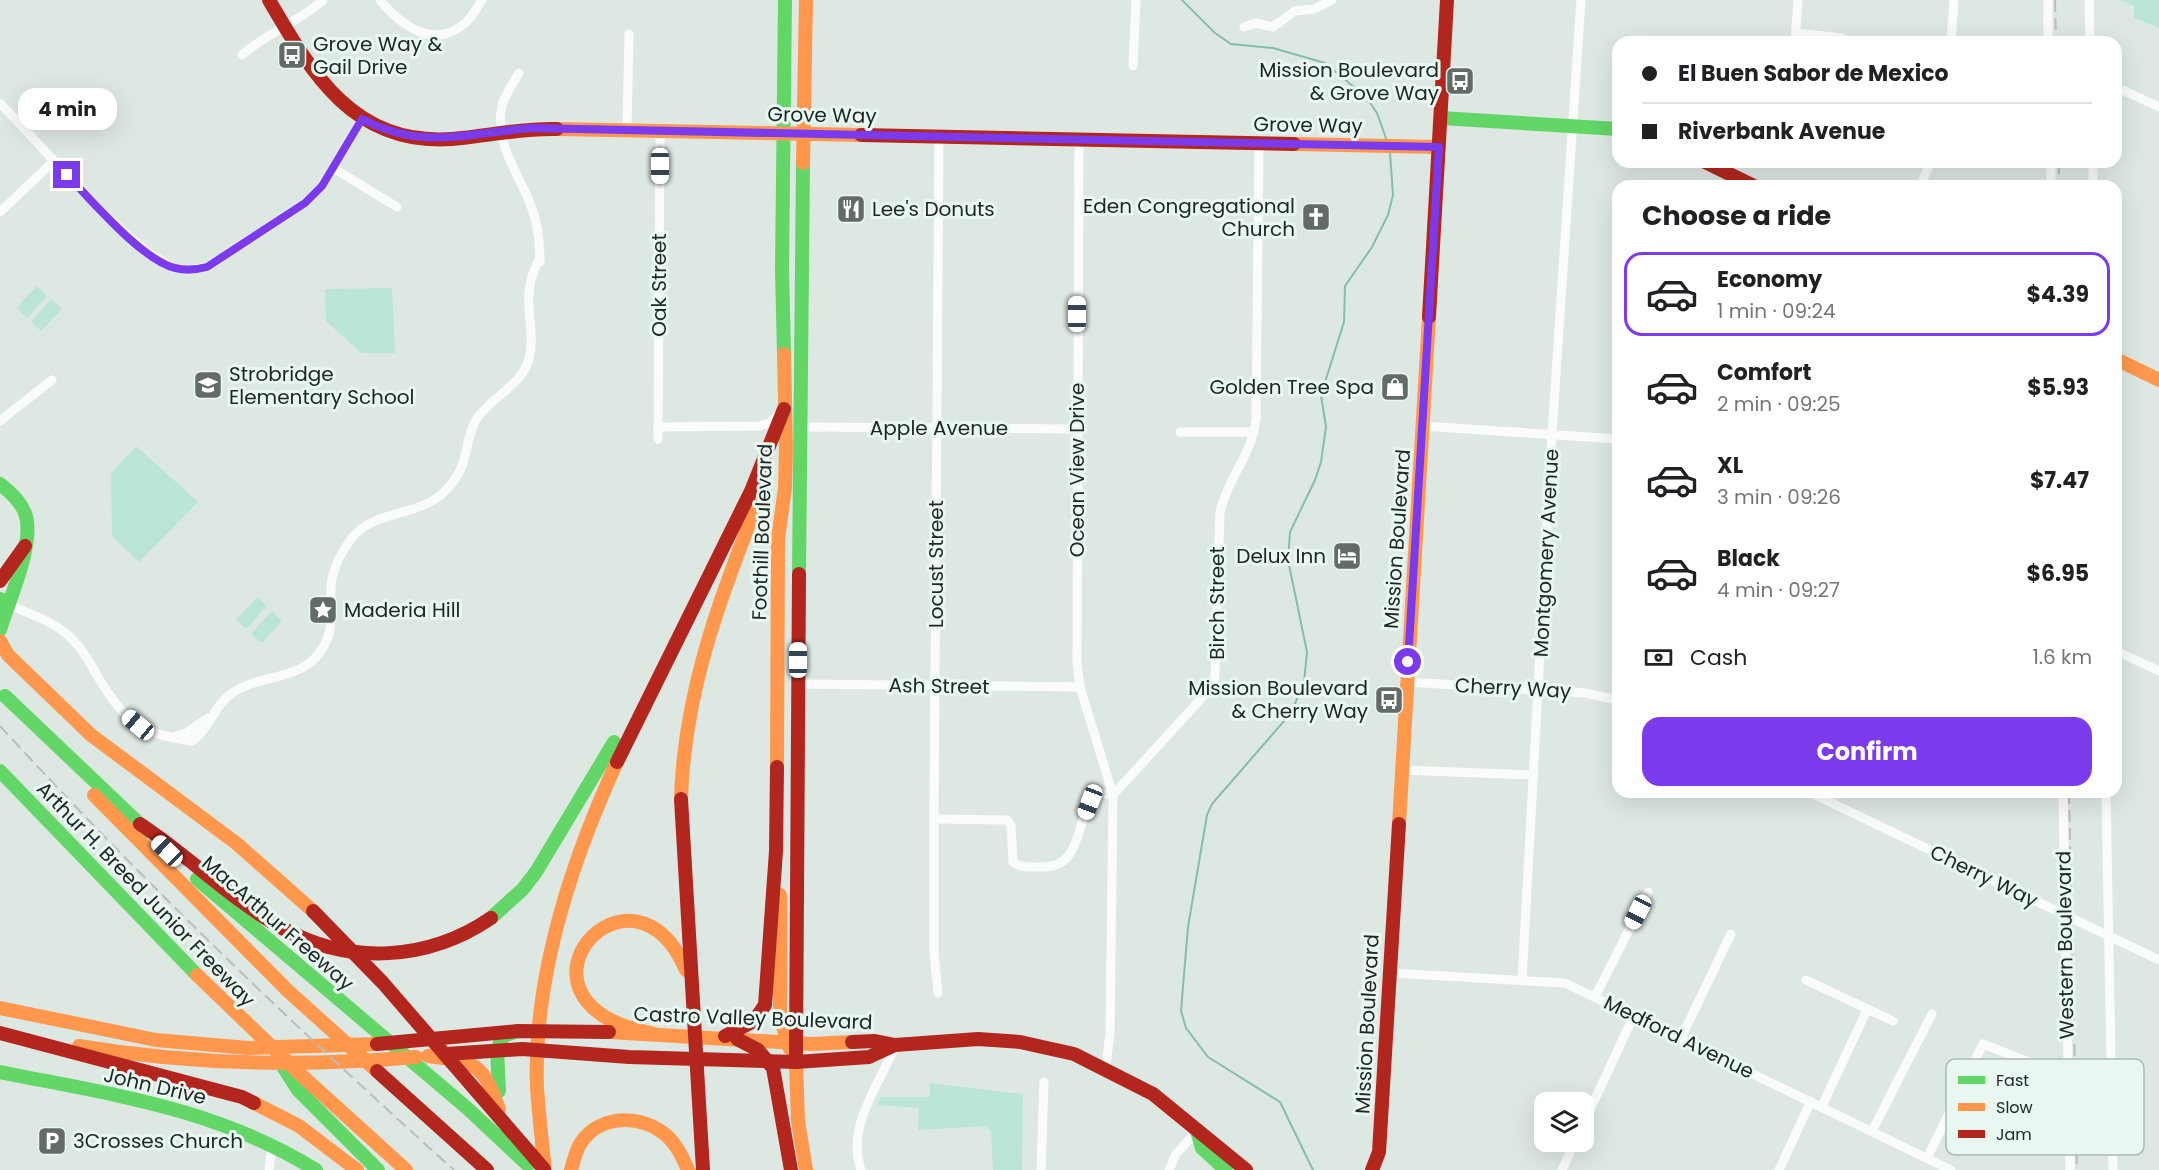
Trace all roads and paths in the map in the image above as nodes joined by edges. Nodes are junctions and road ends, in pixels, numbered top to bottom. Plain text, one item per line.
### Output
1 (268, 0) edge
2 (323, 0) edge
3 (380, 0) edge
4 (482, 0) edge
5 (785, 0) edge
6 (806, 0) edge
7 (1136, 0) edge
8 (1332, 0) edge
9 (1447, 0) edge
10 (1581, 0) edge
11 (1798, 0) edge
12 (1954, 0) edge
13 (2048, 0) edge
14 (2090, 0) edge
15 (284, 27) junction
16 (1244, 27) dead end
17 (629, 34) dead end
18 (1795, 36) edge
19 (1951, 36) edge
20 (2048, 36) edge
21 (2090, 36) edge
22 (242, 55) dead end
23 (1133, 66) dead end
24 (519, 73) dead end
25 (2122, 90) edge
26 (0, 103) edge
27 (2159, 107) edge
28 (1441, 118) junction
29 (362, 119) junction
30 (1573, 126) junction
31 (1612, 129) edge
32 (627, 130) junction
33 (502, 131) junction
34 (660, 131) junction
35 (784, 134) junction
36 (805, 134) junction
37 (939, 135) junction
38 (1079, 140) junction
39 (1259, 144) junction
40 (1439, 147) junction
41 (54, 161) junction
42 (333, 168) junction
43 (1717, 168) edge
44 (1742, 180) edge
45 (397, 207) dead end
46 (0, 212) edge
47 (2122, 362) edge
48 (51, 380) dead end
49 (2159, 380) edge
50 (784, 409) junction
51 (0, 421) edge
52 (1423, 426) junction
53 (658, 427) junction
54 (800, 428) junction
55 (936, 428) junction
56 (1077, 429) junction
57 (1180, 432) dead end
58 (1254, 432) junction
59 (1552, 434) junction
60 (658, 439) dead end
61 (1612, 439) edge
62 (0, 484) edge
63 (25, 546) junction
64 (708, 579) junction
65 (0, 581) edge
66 (4, 601) edge
67 (0, 630) edge
68 (0, 641) edge
69 (2122, 654) edge
70 (2159, 671) edge
71 (1407, 682) junction
72 (798, 684) junction
73 (936, 686) junction
74 (1080, 687) junction
75 (1539, 690) junction
76 (3, 693) edge
77 (1612, 699) edge
78 (1402, 770) junction
79 (0, 771) edge
80 (1534, 775) junction
81 (1113, 795) junction
82 (1822, 798) edge
83 (2063, 798) edge
84 (2106, 798) edge
85 (935, 819) junction
86 (140, 824) junction
87 (774, 878) junction
88 (1648, 892) dead end
89 (2066, 915) junction
90 (1731, 934) dead end
91 (2108, 936) junction
92 (2158, 957) edge
93 (1390, 973) junction
94 (1522, 980) junction
95 (1806, 980) dead end
96 (938, 993) dead end
97 (1595, 997) junction
98 (0, 1008) edge
99 (1867, 1010) junction
100 (692, 1012) junction
101 (1932, 1014) dead end
102 (1634, 1015) junction
103 (1893, 1021) dead end
104 (518, 1031) junction
105 (0, 1033) edge
106 (654, 1034) junction
107 (719, 1038) junction
108 (1681, 1038) junction
109 (737, 1039) junction
110 (267, 1042) junction
111 (791, 1042) junction
112 (895, 1045) junction
113 (211, 1046) junction
114 (497, 1050) junction
115 (428, 1056) junction
116 (1976, 1059) edge
117 (2021, 1059) edge
118 (2067, 1059) edge
119 (2111, 1059) edge
120 (769, 1060) junction
121 (184, 1062) junction
122 (796, 1062) junction
123 (1106, 1067) junction
124 (0, 1072) edge
125 (1044, 1082) dead end
126 (1594, 1101) edge
127 (1811, 1101) junction
128 (1822, 1106) junction
129 (1946, 1119) edge
130 (1197, 1131) junction
131 (1872, 1131) junction
132 (508, 1138) junction
133 (272, 1145) junction
134 (787, 1145) junction
135 (1379, 1152) junction
136 (1570, 1152) edge
137 (2070, 1155) edge
138 (2113, 1155) edge
139 (1927, 1158) junction
140 (806, 1166) edge
141 (486, 1169) edge
142 (269, 1170) edge
143 (316, 1170) edge
144 (357, 1170) edge
145 (378, 1170) edge
146 (406, 1170) edge
147 (520, 1170) edge
148 (533, 1170) edge
149 (545, 1170) edge
150 (571, 1170) edge
151 (688, 1170) edge
152 (703, 1170) edge
153 (791, 1170) edge
154 (796, 1170) edge
155 (861, 1170) edge
156 (1041, 1170) edge
157 (1169, 1170) edge
158 (1226, 1170) edge
159 (1246, 1170) edge
160 (1372, 1170) edge
161 (1383, 1170) edge
162 (1562, 1170) edge
163 (1779, 1170) edge
164 (1951, 1170) edge
165 (2070, 1170) edge
166 (2113, 1170) edge

1 - 15 main road, Grove Way
2 - 15 street
3 - 4 street
5 - 35 main road, Foothill Boulevard
6 - 36 main road, Foothill Boulevard
7 - 23 street
8 - 16 street
9 - 28 main road, Mission Boulevard
10 - 30 street, Montgomery Avenue
11 - 18 street
12 - 19 street
13 - 20 street
14 - 21 street
15 - 22 street
15 - 29 main road, Grove Way
17 - 32 street
24 - 33 street
25 - 27 street
26 - 41 street
28 - 30 main road
28 - 40 main road, Mission Boulevard
29 - 33 main road, Grove Way
29 - 42 street
30 - 31 main road
30 - 59 street, Montgomery Avenue
32 - 33 main road, Grove Way
32 - 34 main road, Grove Way
33 - 66 street
34 - 35 main road, Grove Way
34 - 53 street, Oak Street
35 - 36 main road, Grove Way
35 - 50 main road, Foothill Boulevard
36 - 37 main road, Grove Way
36 - 54 main road, Foothill Boulevard
37 - 38 main road, Grove Way
37 - 55 street, Locust Street
38 - 39 main road, Grove Way
38 - 56 street, Ocean View Drive
39 - 40 main road, Grove Way
39 - 58 street, Birch Street
40 - 52 main road, Mission Boulevard
41 - 42 street
41 - 46 street
42 - 45 street
43 - 44 main road
47 - 49 main road
48 - 51 street
50 - 53 street
50 - 64 main road
50 - 87 main road, Foothill Boulevard
50 - 100 main road
52 - 59 street
52 - 71 main road, Mission Boulevard
53 - 60 street, Oak Street
54 - 55 street, Apple Avenue
54 - 72 main road, Foothill Boulevard
55 - 56 street, Apple Avenue
55 - 73 street, Locust Street
56 - 74 street, Ocean View Drive
57 - 58 street
58 - 81 street, Birch Street
59 - 61 street
59 - 75 street, Montgomery Avenue
62 - 63 main road
63 - 65 main road
63 - 66 main road
64 - 86 main road
64 - 149 main road
66 - 67 main road
68 - 149 main road
69 - 70 street
71 - 75 street, Cherry Way
71 - 78 main road, Mission Boulevard
72 - 73 street, Ash Street
72 - 111 main road, Foothill Boulevard
73 - 74 street, Ash Street
73 - 85 street, Locust Street
74 - 81 street, Ocean View Drive
75 - 77 street, Cherry Way
75 - 80 street, Montgomery Avenue
76 - 86 main road, MacArthur Freeway
76 - 141 main road, Arthur H. Breed Junior Freeway
78 - 80 street
78 - 93 main road, Mission Boulevard
79 - 110 main road, Arthur H. Breed Junior Freeway
80 - 94 street, Montgomery Avenue
81 - 85 street
81 - 123 street
82 - 89 street, Cherry Way
83 - 89 street, Western Boulevard
84 - 91 street
85 - 96 street, Locust Street
86 - 148 main road, MacArthur Freeway
87 - 107 main road
87 - 111 main road, Foothill Boulevard
88 - 97 street
89 - 91 street, Cherry Way
89 - 118 street, Western Boulevard
90 - 108 street
91 - 92 street, Cherry Way
91 - 119 street
93 - 94 street, Medford Avenue
93 - 135 main road, Mission Boulevard
94 - 97 street, Medford Avenue
95 - 99 street
97 - 102 street, Medford Avenue
98 - 113 main road, Castro Valley Boulevard
99 - 103 street
99 - 128 street
100 - 106 main road
100 - 152 main road
101 - 131 street
102 - 108 street, Medford Avenue
102 - 126 street
104 - 106 main road, Castro Valley Boulevard
104 - 113 main road, Castro Valley Boulevard
104 - 114 main road
105 - 121 main road, Castro Valley Boulevard
105 - 144 main road
106 - 107 main road, Castro Valley Boulevard
107 - 109 main road, Castro Valley Boulevard
108 - 127 street, Medford Avenue
109 - 111 main road, Castro Valley Boulevard
109 - 120 main road
110 - 145 main road
110 - 146 main road
111 - 112 main road, Castro Valley Boulevard
111 - 122 main road
112 - 122 main road, Castro Valley Boulevard
112 - 123 main road
112 - 155 street
113 - 121 main road
114 - 115 main road, Castro Valley Boulevard
114 - 120 main road, Castro Valley Boulevard
114 - 132 main road
115 - 121 main road, Castro Valley Boulevard
115 - 132 main road
116 - 117 street
120 - 122 main road, Castro Valley Boulevard
120 - 134 main road
122 - 140 main road
123 - 130 main road
124 - 133 main road, John Drive
125 - 156 street
127 - 128 street, Medford Avenue
127 - 163 street
128 - 131 street, Medford Avenue
129 - 139 street
130 - 157 street
130 - 158 main road
130 - 159 main road
131 - 139 street, Medford Avenue
132 - 147 main road
133 - 142 street
133 - 143 main road
134 - 153 main road
134 - 154 main road
135 - 160 main road, Mission Boulevard
135 - 161 main road, Mission Boulevard
136 - 162 street
137 - 165 street, Western Boulevard
138 - 166 street
139 - 164 street, Medford Avenue
150 - 151 main road

